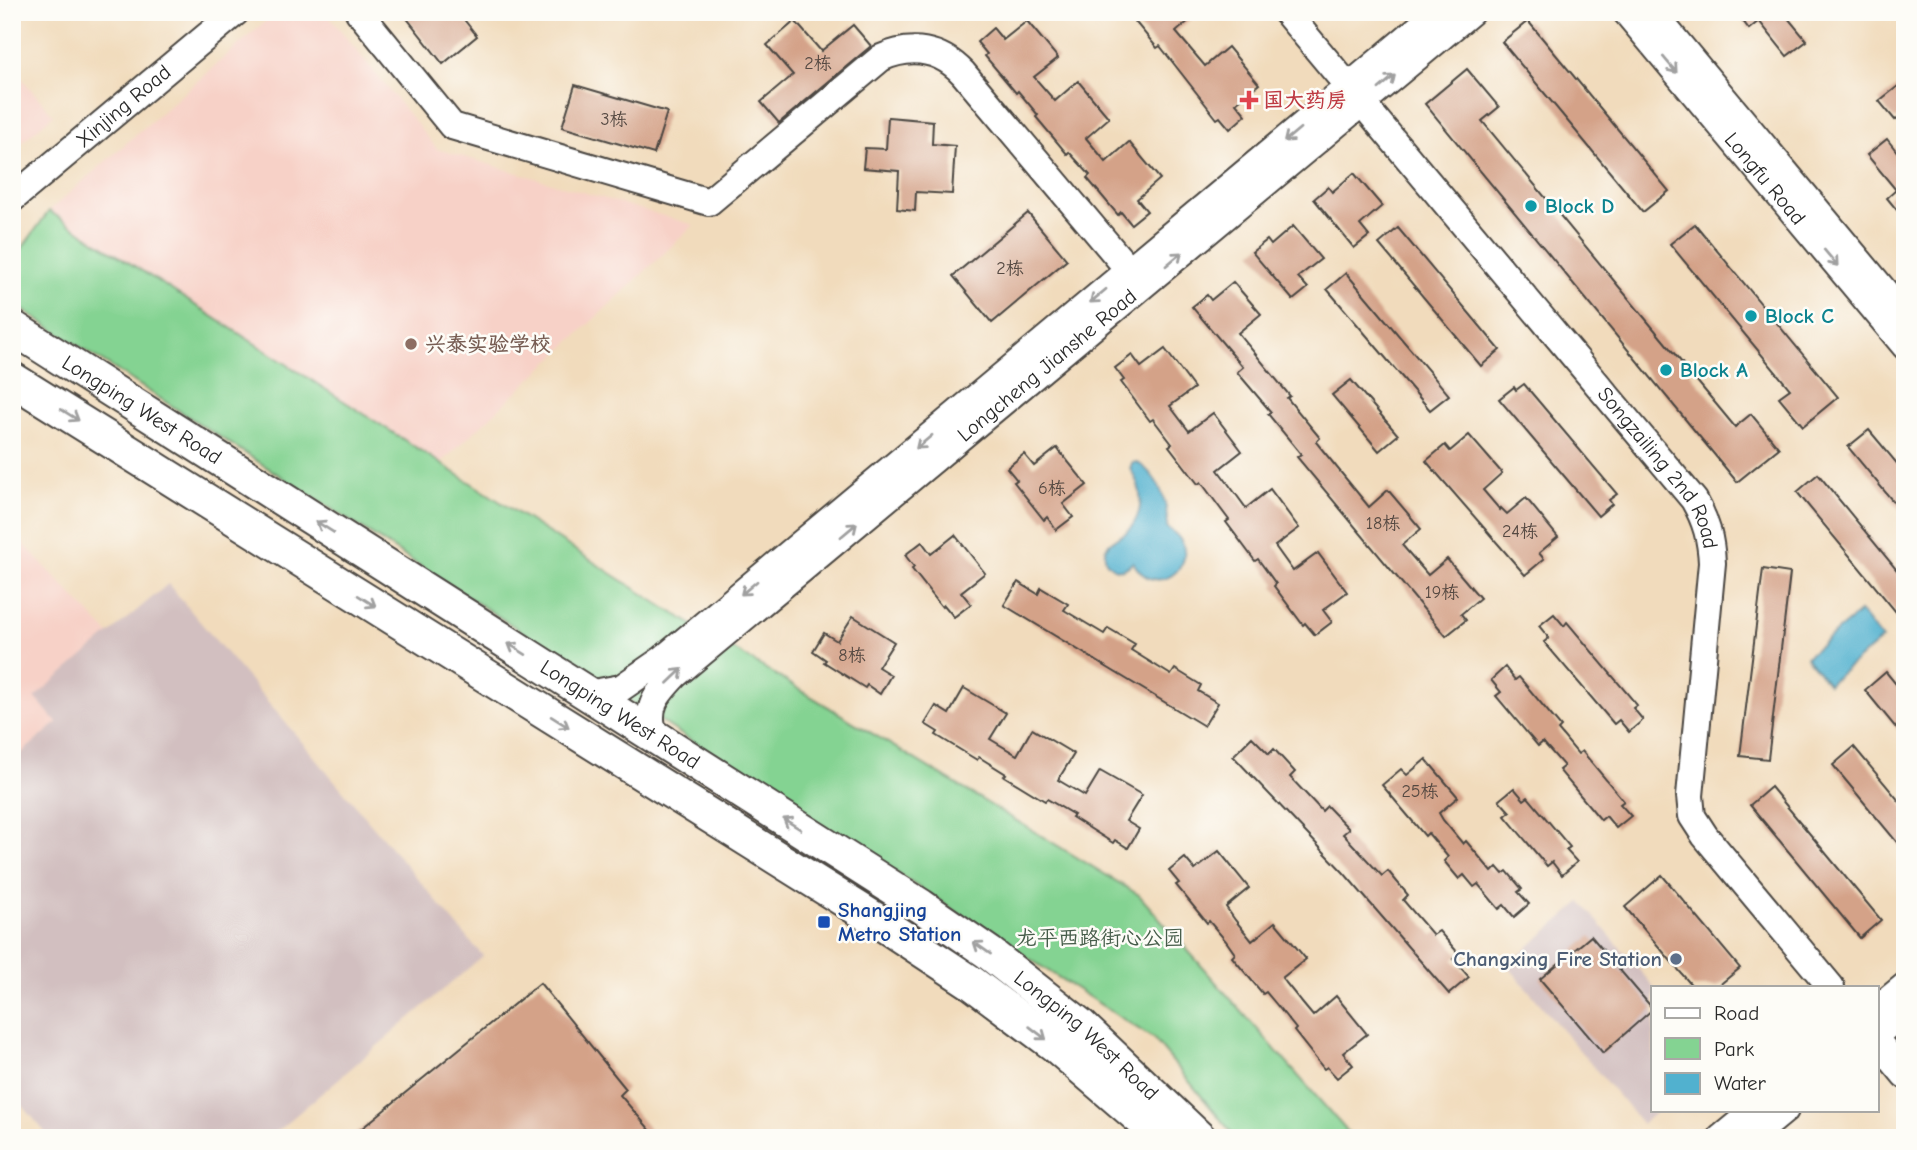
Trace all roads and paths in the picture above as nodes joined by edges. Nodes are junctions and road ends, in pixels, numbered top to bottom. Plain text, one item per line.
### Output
1 (210, 12) edge
2 (236, 12) edge
3 (359, 12) edge
4 (1286, 12) edge
5 (1438, 12) edge
6 (1471, 12) edge
7 (1626, 12) edge
8 (1651, 12) edge
9 (1355, 95) junction
10 (12, 176) edge
11 (12, 198) edge
12 (1136, 278) junction
13 (1905, 316) edge
14 (12, 327) edge
15 (1905, 346) edge
16 (12, 379) edge
17 (588, 694) junction
18 (654, 736) junction
19 (1831, 986) edge
20 (1905, 986) edge
21 (1878, 1008) edge
22 (1905, 1011) edge
23 (1878, 1033) edge
24 (1878, 1042) edge
25 (1905, 1075) edge
26 (1753, 1112) edge
27 (1783, 1112) edge
28 (1163, 1138) edge
29 (1199, 1138) edge
30 (1721, 1138) edge
31 (1751, 1138) edge

1 - 10 street, Xinjing Road
2 - 11 street, Xinjing Road
3 - 12 street
4 - 9 street, Songzailing 2nd Road
5 - 9 street, Longcheng Jianshe Road
9 -> 6 street, Longcheng Jianshe Road
7 -> 15 street, Longfu Road
8 - 13 street, Longfu Road
9 - 12 street, Longcheng Jianshe Road
9 - 19 street, Songzailing 2nd Road
12 -> 17 street, Longcheng Jianshe Road
18 -> 12 street, Longcheng Jianshe Road
17 -> 14 main road, Longping West Road
16 -> 28 main road, Longping West Road
17 - 18 main road, Longping West Road
29 -> 18 main road, Longping West Road
20 - 21 street
22 - 23 street
24 - 25 street
26 - 30 street
27 - 31 street

